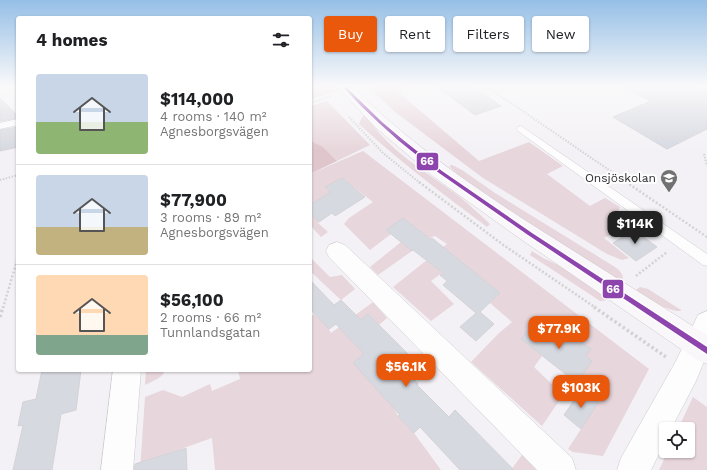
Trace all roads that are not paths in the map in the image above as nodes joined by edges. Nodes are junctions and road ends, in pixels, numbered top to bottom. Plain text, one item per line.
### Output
1 (365, 108) edge
2 (16, 122) edge
3 (0, 126) edge
4 (521, 129) dead end
5 (337, 251) dead end
6 (707, 261) edge
7 (704, 339) edge
8 (127, 372) edge
9 (117, 470) edge
10 (560, 470) edge
11 (633, 470) edge

1 - 7 street
2 - 3 lane
4 - 6 lane
5 - 10 street
7 - 11 street
8 - 9 street

